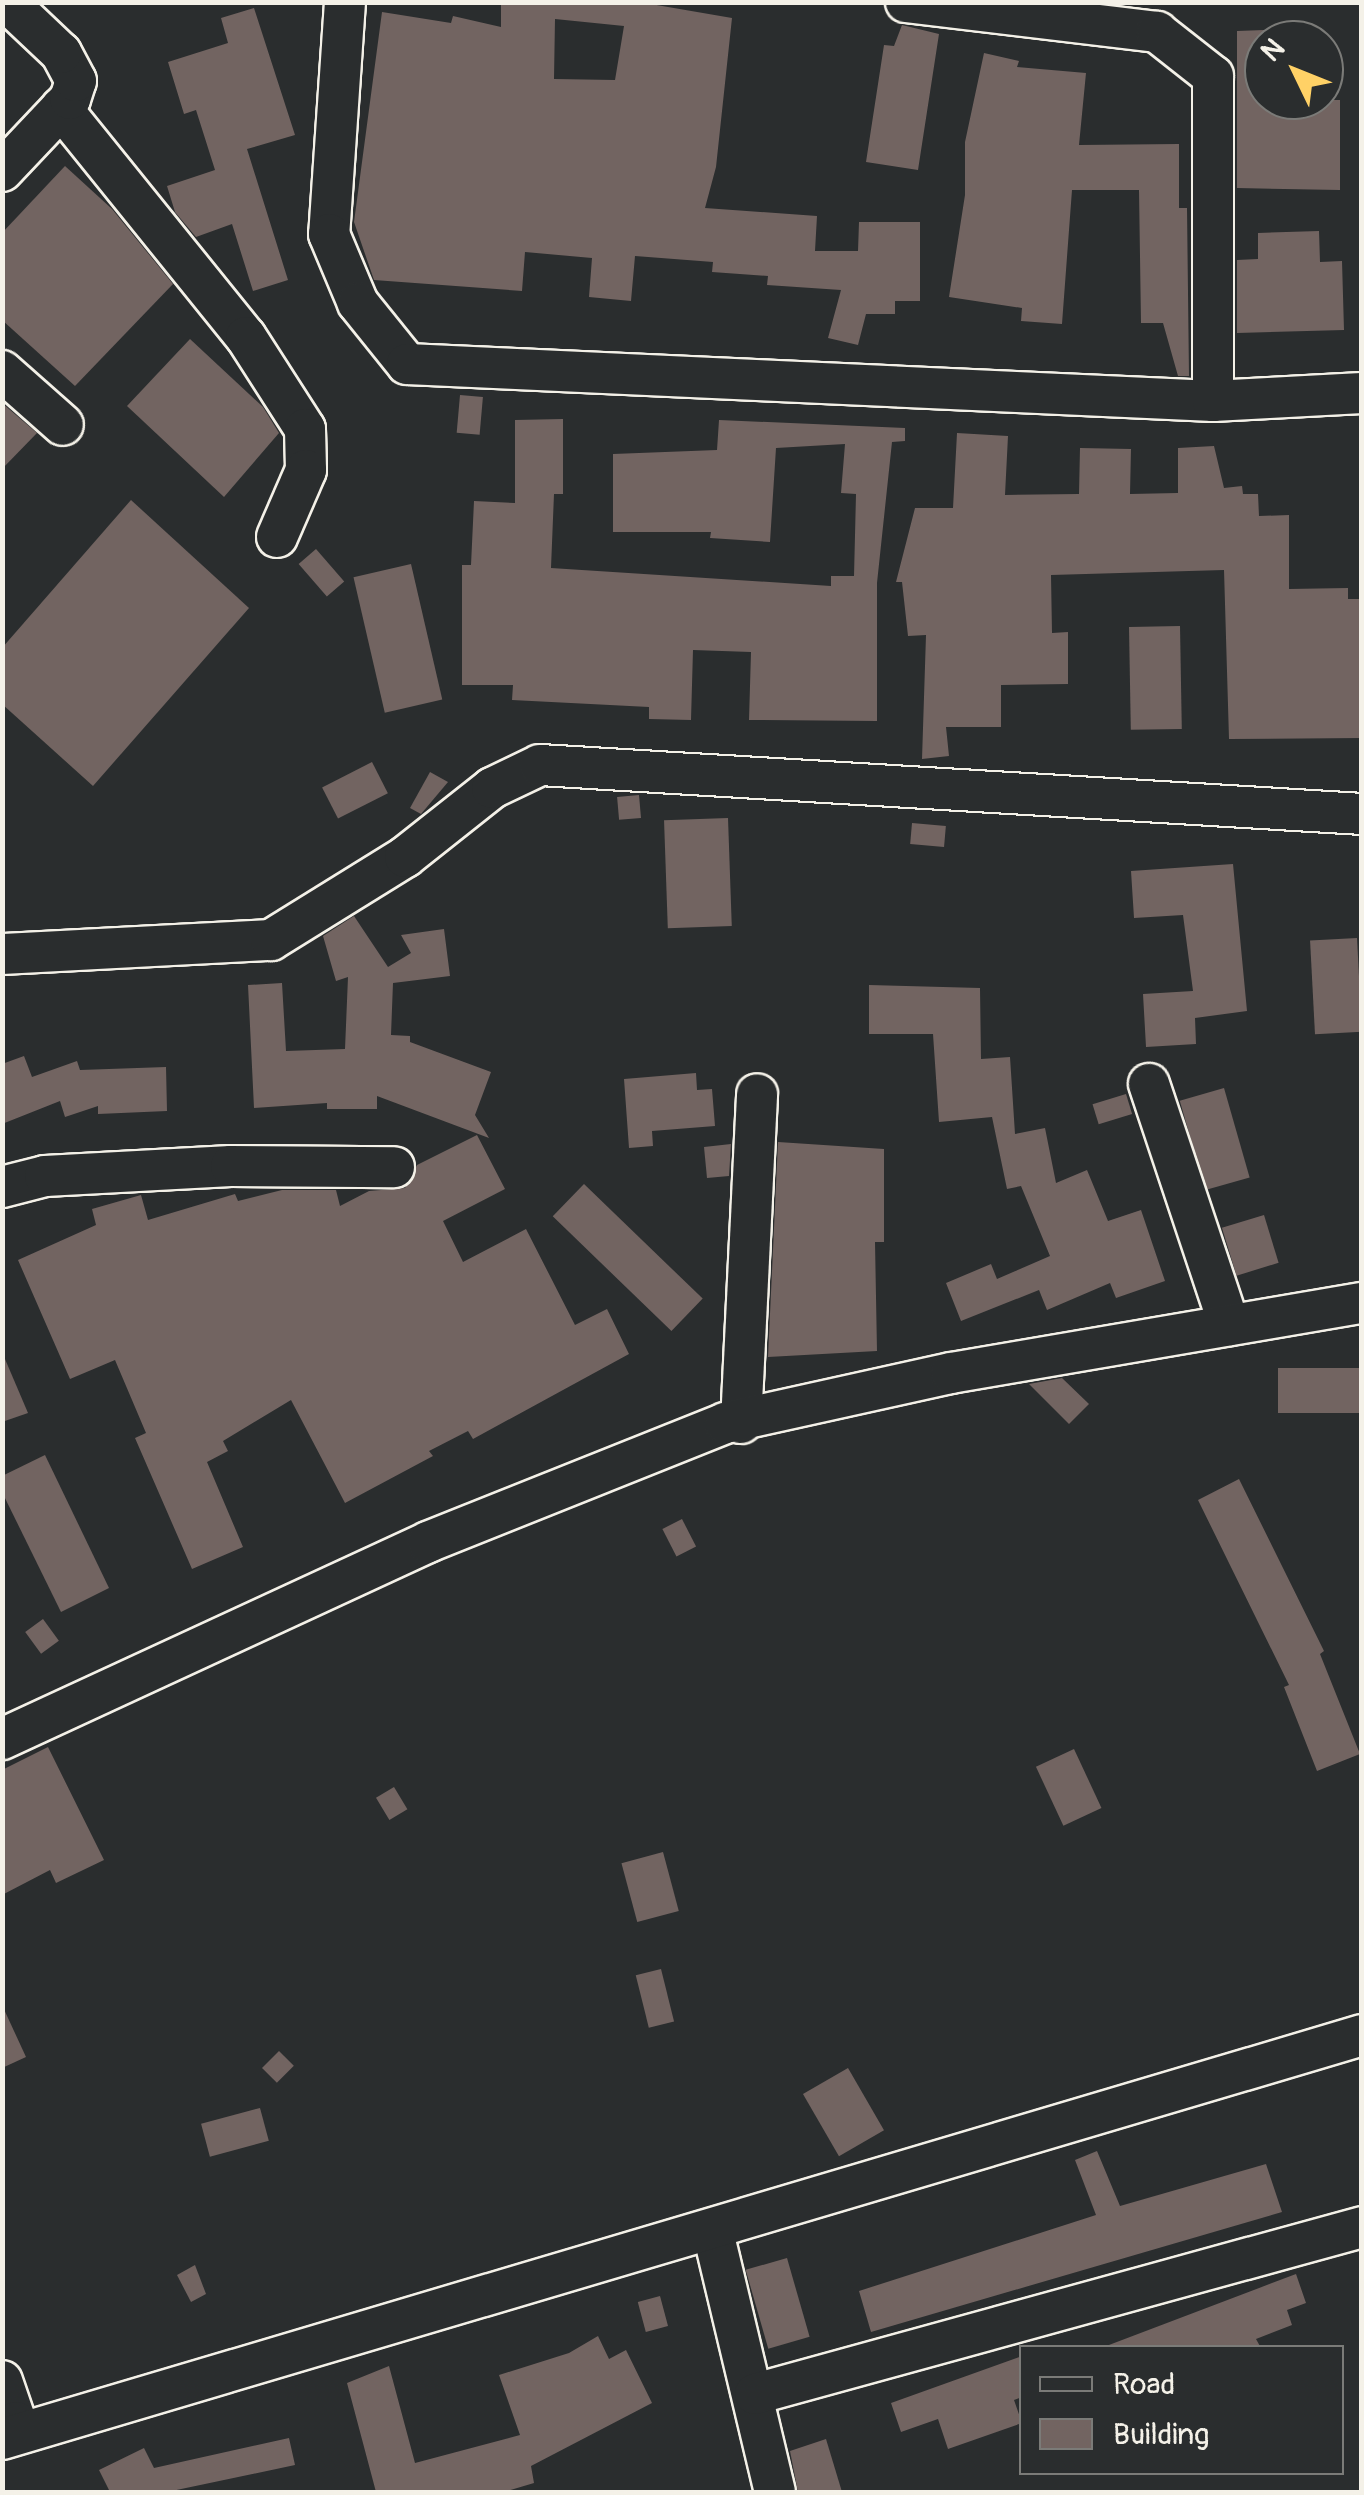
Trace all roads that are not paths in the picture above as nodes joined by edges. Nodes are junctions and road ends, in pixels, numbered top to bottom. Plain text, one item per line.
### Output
1 (7, 2) edge
2 (345, 2) edge
3 (906, 2) edge
4 (61, 108) junction
5 (2, 170) edge
6 (2, 370) edge
7 (1362, 393) edge
8 (1214, 401) junction
9 (63, 425) dead end
10 (277, 537) dead end
11 (1362, 814) edge
12 (2, 954) edge
13 (1148, 1084) dead end
14 (758, 1094) dead end
15 (394, 1167) dead end
16 (2, 1186) edge
17 (1362, 1303) edge
18 (1229, 1326) junction
19 (741, 1423) junction
20 (2, 1739) edge
21 (1362, 2036) edge
22 (1362, 2227) edge
23 (713, 2232) junction
24 (2, 2381) edge
25 (755, 2394) junction
26 (15, 2434) edge
27 (775, 2492) edge

1 - 4 street
2 - 8 street
3 - 8 street
4 - 5 street
4 - 10 street
6 - 9 street
7 - 8 street
11 - 12 street
13 - 18 street
14 - 19 street
15 - 16 street
17 - 18 street
18 - 19 street
19 - 20 street
21 - 23 street
22 - 25 street
23 - 25 street
23 - 26 street
24 - 26 street
25 - 27 street

